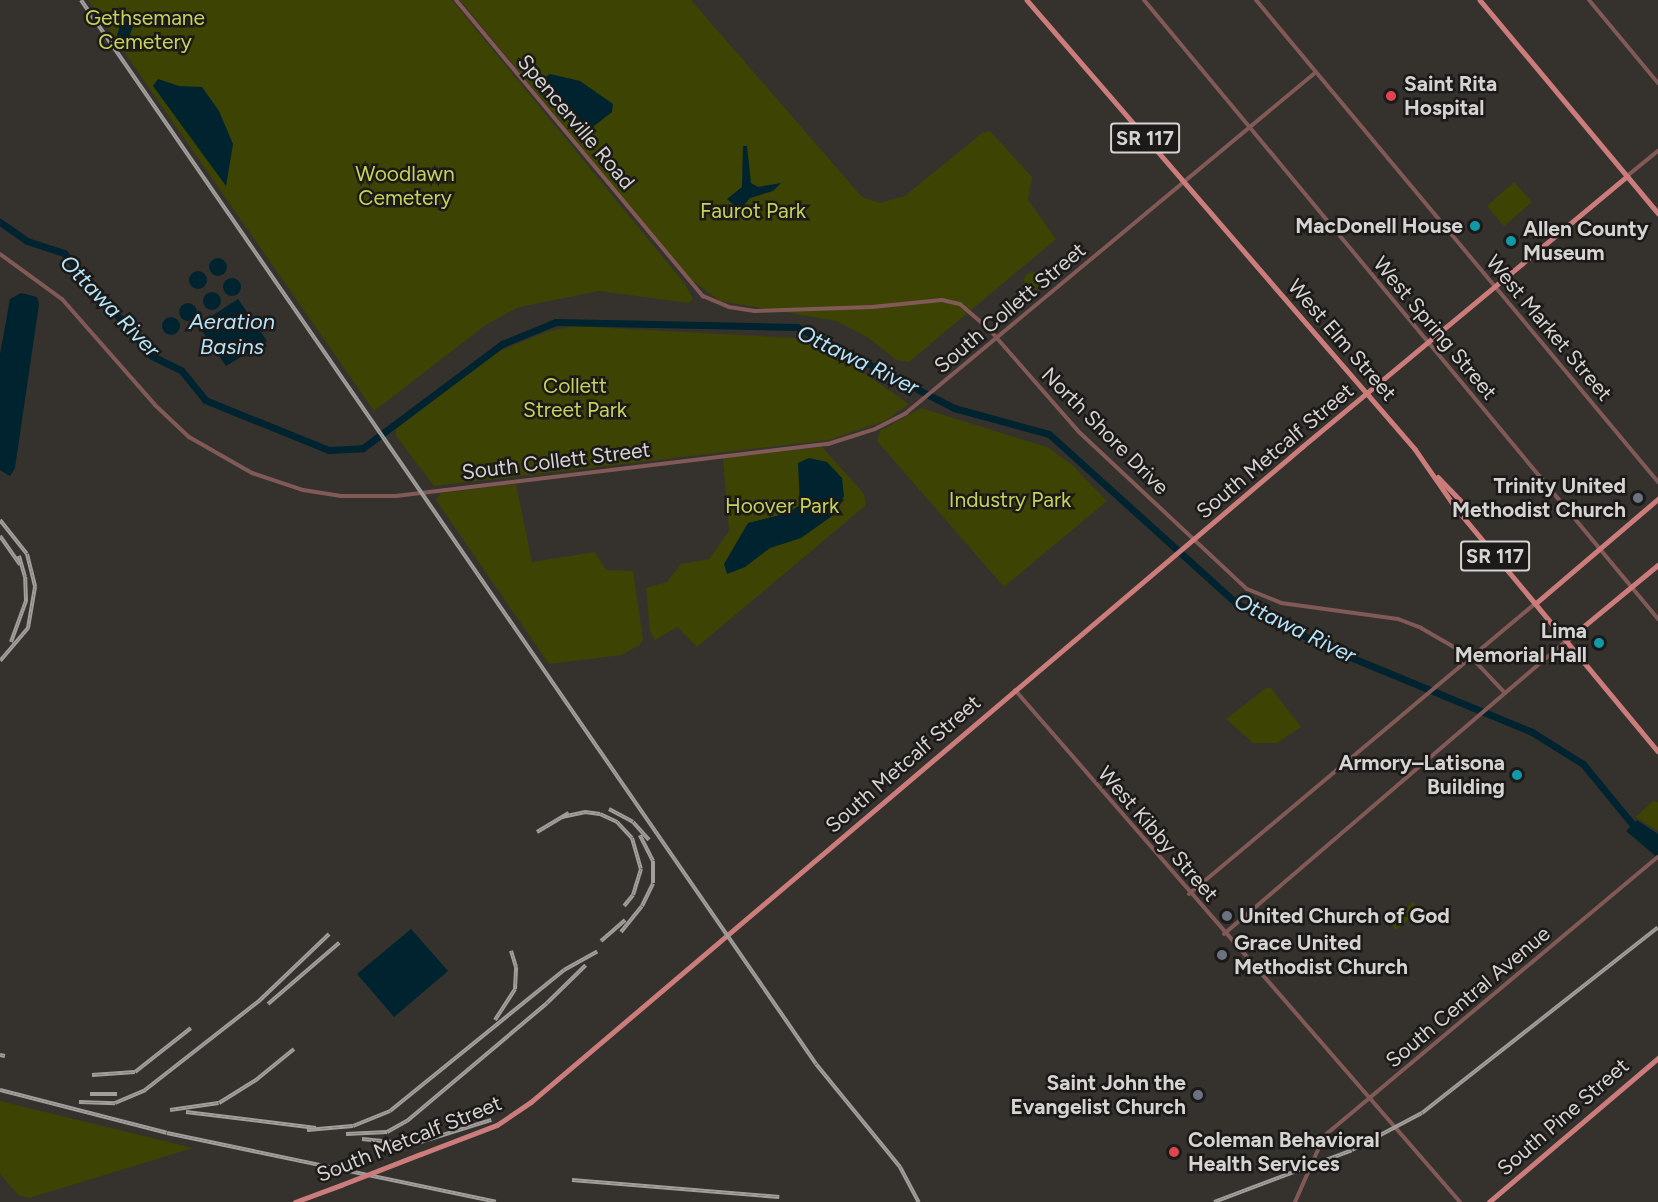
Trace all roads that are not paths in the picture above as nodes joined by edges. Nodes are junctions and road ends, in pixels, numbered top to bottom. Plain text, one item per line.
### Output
1 (456, 0) edge
2 (1027, 0) edge
3 (1144, 0) edge
4 (1256, 0) edge
5 (1480, 0) edge
6 (1589, 0) edge
7 (1316, 72) junction
8 (1658, 82) edge
9 (1250, 128) junction
10 (1658, 151) edge
11 (1627, 176) junction
12 (1184, 184) junction
13 (1658, 213) edge
14 (0, 254) edge
15 (673, 263) joint
16 (1496, 287) junction
17 (997, 339) junction
18 (1429, 343) junction
19 (1367, 395) junction
20 (1434, 474) junction
21 (1658, 482) edge
22 (1658, 499) edge
23 (1463, 503) dead end
24 (1195, 539) junction
25 (1600, 548) junction
26 (1658, 565) edge
27 (1632, 587) junction
28 (1534, 603) junction
29 (1658, 618) edge
30 (1566, 641) junction
31 (1471, 657) junction
32 (1015, 690) junction
33 (1504, 692) junction
34 (1658, 751) edge
35 (1658, 857) edge
36 (1189, 894) junction
37 (1224, 934) junction
38 (1658, 1058) edge
39 (1369, 1099) junction
40 (295, 1202) edge
41 (1295, 1202) edge
42 (1460, 1202) edge
43 (1490, 1202) edge

1 - 15 street, Spencerville Road
2 - 12 main road, West Elm Street / SR 117
3 - 9 street, West Spring Street
4 - 7 street, West Market Street
5 - 11 main road
6 - 8 street
7 - 9 street, South Collett Street
7 - 16 street, West Market Street
9 - 12 street, South Collett Street
9 - 18 street, West Spring Street
10 - 11 street
11 - 13 main road
11 - 16 main road, South Metcalf Street
12 - 17 street, South Collett Street
12 - 19 main road, West Elm Street / SR 117
14 - 17 street, South Collett Street
15 - 17 street, North Shore Drive
16 - 18 main road, South Metcalf Street
16 - 21 street, West Market Street
17 - 24 street, North Shore Drive
18 - 19 main road, South Metcalf Street
18 - 25 street, West Spring Street
19 - 20 main road, West Elm Street / SR 117
19 - 24 main road, South Metcalf Street
20 - 23 main road
20 - 28 main road, West Elm Street / SR 117
22 - 25 main road
24 - 31 street, North Shore Drive
24 - 32 main road, South Metcalf Street
25 - 27 street, West Spring Street
25 - 28 main road
26 - 27 main road
27 - 29 street, West Spring Street
27 - 30 main road
28 - 30 main road, West Elm Street / SR 117
28 - 31 street
30 - 33 street
30 - 34 main road, West Elm Street / SR 117
31 - 33 street, North Shore Drive
31 - 36 street
32 - 36 street, West Kibby Street
32 - 40 main road, South Metcalf Street, bridge
33 - 37 street
35 - 39 street, South Central Avenue
36 - 37 street, West Kibby Street
37 - 39 street, West Kibby Street
38 - 43 main road, South Pine Street
39 - 41 street, South Central Avenue
39 - 42 street, West Kibby Street

